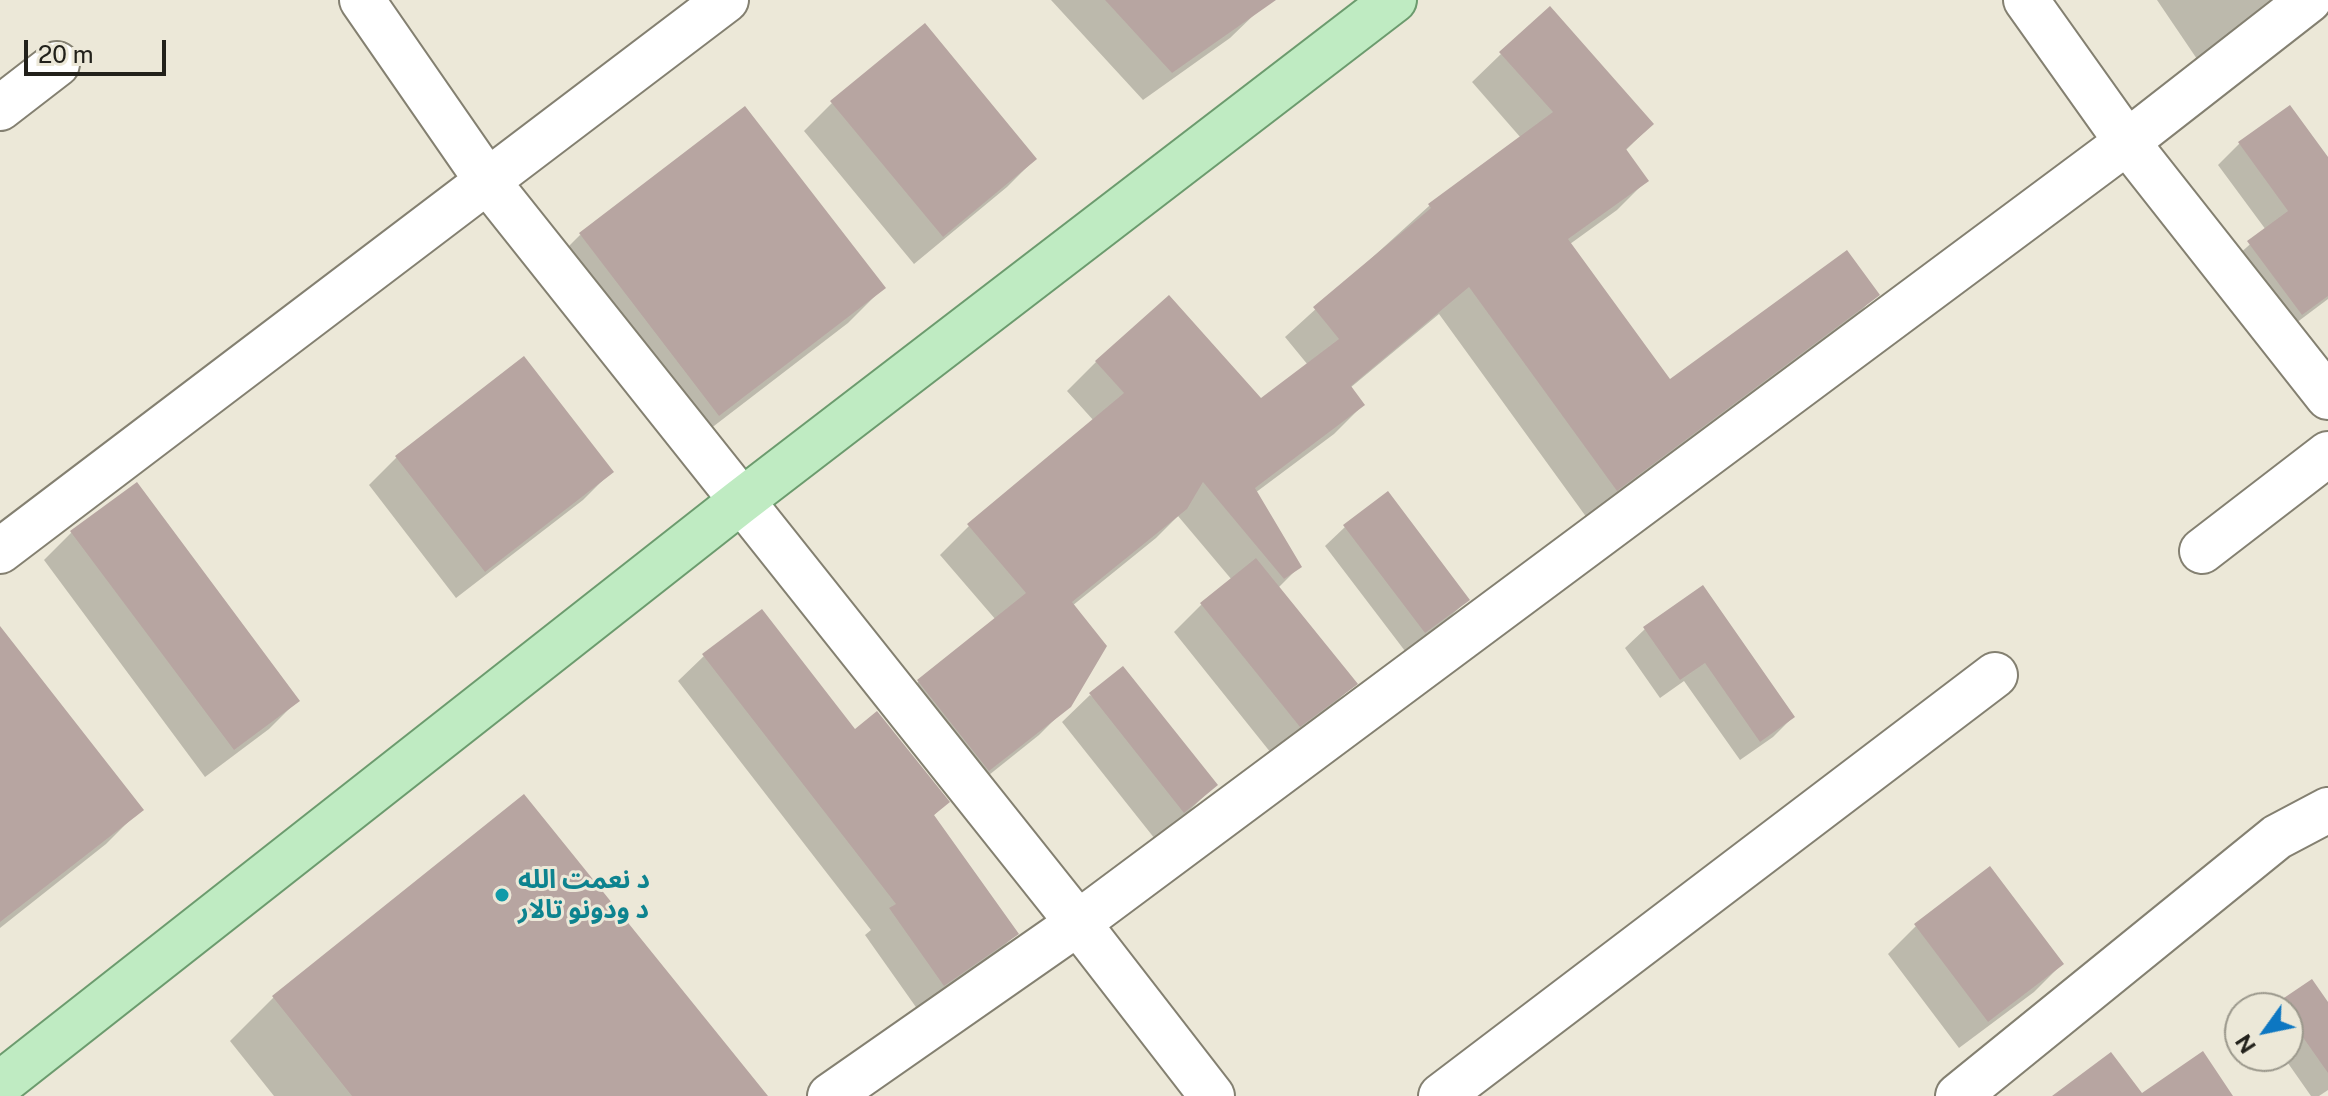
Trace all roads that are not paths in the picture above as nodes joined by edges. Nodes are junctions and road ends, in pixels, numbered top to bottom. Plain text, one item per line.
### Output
1 (362, 0) edge
2 (726, 0) edge
3 (1394, 0) edge
4 (2026, 0) edge
5 (2309, 0) edge
6 (57, 64) dead end
7 (0, 108) edge
8 (2127, 142) junction
9 (488, 182) junction
10 (2328, 397) edge
11 (2328, 454) edge
12 (740, 502) junction
13 (0, 551) edge
14 (2202, 551) dead end
15 (1995, 675) dead end
16 (2328, 810) edge
17 (1078, 923) junction
18 (0, 1084) edge
19 (830, 1096) edge
20 (1212, 1096) edge
21 (1441, 1096) edge
22 (1958, 1096) edge

1 - 9 street
2 - 9 street
3 - 12 main road
4 - 8 street
5 - 8 street
6 - 7 street
8 - 10 street
8 - 17 street
9 - 12 street
9 - 13 street
11 - 14 street
12 - 17 street
12 - 18 main road
15 - 21 street
16 - 22 street
17 - 19 street
17 - 20 street

